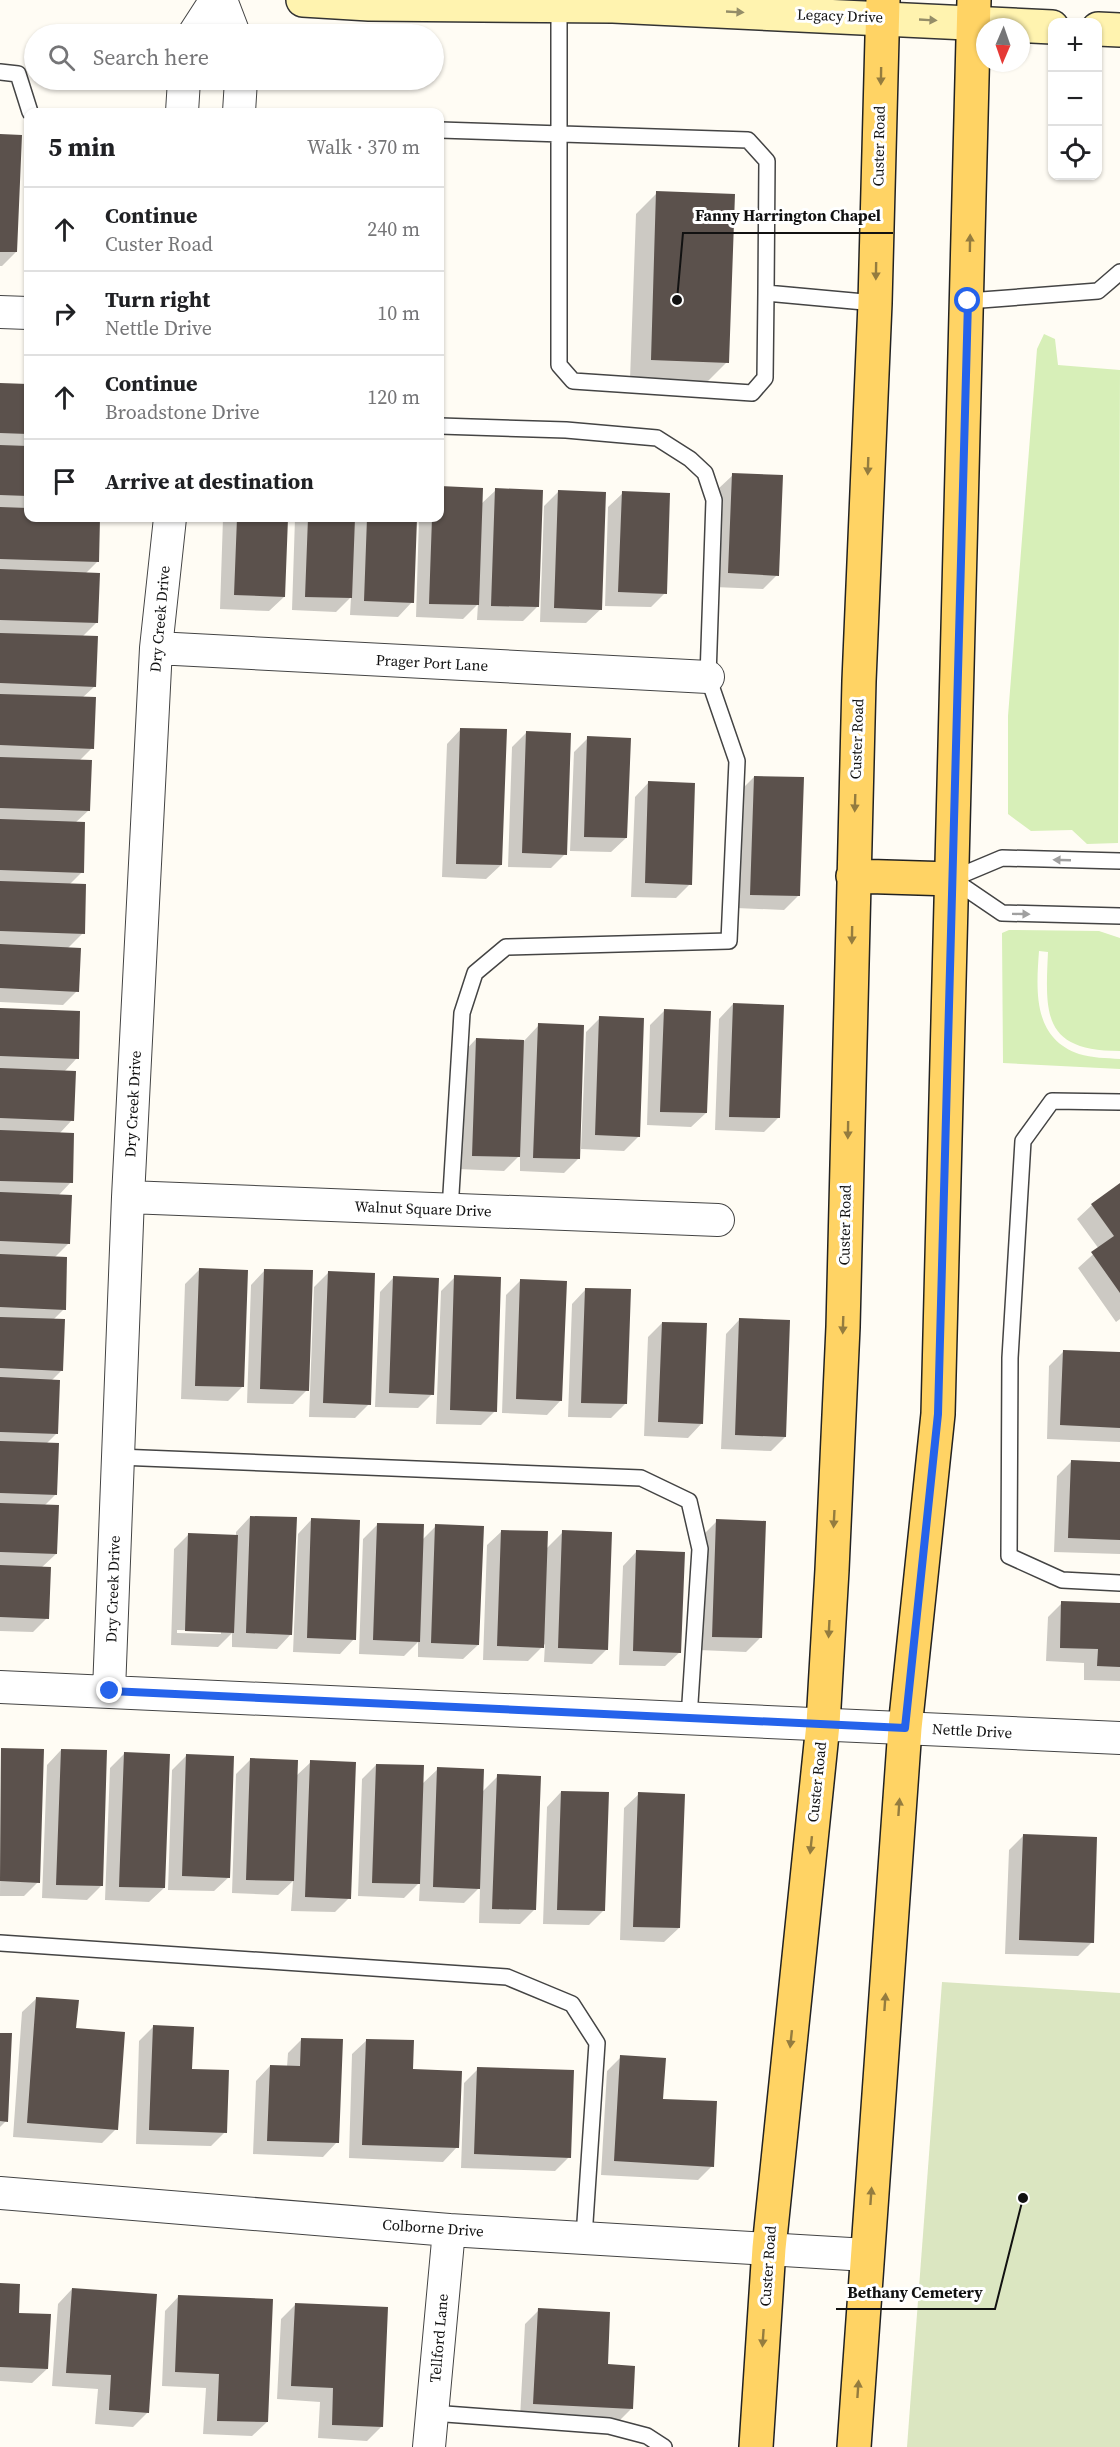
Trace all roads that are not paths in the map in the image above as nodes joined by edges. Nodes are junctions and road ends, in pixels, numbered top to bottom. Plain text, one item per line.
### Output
1 (216, 0) edge
2 (221, 0) edge
3 (303, 0) edge
4 (559, 6) junction
5 (883, 9) edge
6 (974, 11) edge
7 (200, 24) edge
8 (230, 24) edge
9 (1048, 26) edge
10 (1102, 29) edge
11 (1120, 30) edge
12 (0, 72) edge
13 (183, 90) edge
14 (240, 90) edge
15 (29, 108) edge
16 (182, 108) edge
17 (239, 108) edge
18 (444, 130) edge
19 (557, 133) junction
20 (1120, 272) edge
21 (766, 294) junction
22 (968, 301) junction
23 (875, 303) junction
24 (0, 312) edge
25 (24, 313) edge
26 (444, 426) edge
27 (170, 522) edge
28 (156, 648) junction
29 (708, 677) junction
30 (1120, 861) edge
31 (853, 876) junction
32 (952, 879) junction
33 (1120, 916) edge
34 (1120, 1102) edge
35 (128, 1197) junction
36 (450, 1210) junction
37 (718, 1220) dead end
38 (118, 1457) junction
39 (1120, 1583) edge
40 (0, 1687) edge
41 (110, 1691) junction
42 (689, 1718) junction
43 (823, 1724) junction
44 (905, 1728) junction
45 (1120, 1738) edge
46 (0, 1943) edge
47 (0, 2193) edge
48 (449, 2230) junction
49 (584, 2237) junction
50 (769, 2247) junction
51 (867, 2255) junction
52 (432, 2413) junction
53 (429, 2447) edge
54 (664, 2447) edge
55 (756, 2447) edge
56 (854, 2447) edge

1 - 7 street
2 - 8 street
3 - 4 main road, Legacy Drive
4 -> 5 main road, Legacy Drive
4 - 19 lane
5 -> 6 main road, Legacy Drive
5 -> 23 main road, Custer Road
6 - 9 main road, Legacy Drive
22 -> 6 main road
10 - 11 main road
12 - 15 lane
13 - 16 street
14 - 17 street
18 - 19 lane
19 - 21 lane
19 - 21 lane
20 - 22 lane
21 - 23 lane
22 - 32 main road
23 -> 31 main road, Custer Road
24 - 25 street
26 - 29 lane
27 - 28 street, Dry Creek Drive
28 - 29 street, Prager Port Lane
28 - 35 street, Dry Creek Drive
29 - 36 lane
30 -> 32 lane
31 - 32 main road
31 -> 43 main road, Custer Road
32 -> 33 lane
32 - 44 main road
34 - 39 lane
35 - 36 street, Walnut Square Drive
35 - 38 street, Dry Creek Drive
36 - 37 street, Walnut Square Drive
38 - 41 street, Dry Creek Drive
38 - 42 lane
40 - 41 street, Nettle Drive
41 - 42 street, Nettle Drive
42 - 43 street, Nettle Drive
43 - 44 street, Nettle Drive
43 -> 50 main road, Custer Road
44 - 45 street, Nettle Drive
51 -> 44 main road
46 - 49 lane
47 - 48 street, Colborne Drive
48 - 49 street, Colborne Drive
48 - 52 street, Tellford Lane
49 - 50 street, Colborne Drive
50 - 51 street, Colborne Drive
50 -> 55 main road, Custer Road
56 -> 51 main road
52 - 53 street, Tellford Lane
52 - 54 lane

